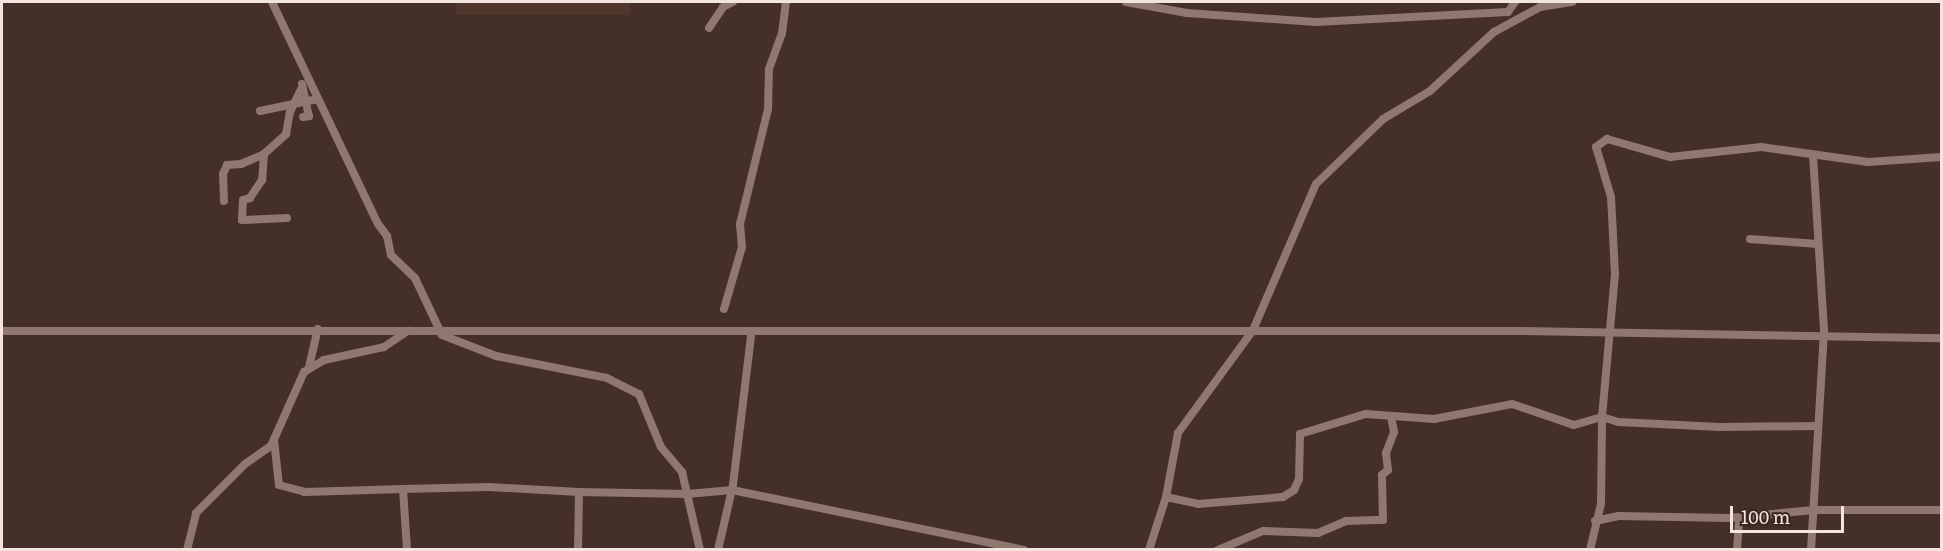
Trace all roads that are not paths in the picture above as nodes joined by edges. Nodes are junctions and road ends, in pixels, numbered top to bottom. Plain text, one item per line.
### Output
1 (272, 2) edge
2 (733, 2) edge
3 (786, 2) edge
4 (1126, 2) edge
5 (1515, 2) edge
6 (1572, 2) edge
7 (709, 28) dead end
8 (304, 73) junction
9 (302, 87) junction
10 (318, 99) junction
11 (306, 103) junction
12 (294, 106) junction
13 (260, 111) dead end
14 (325, 111) junction
15 (264, 154) junction
16 (1813, 155) junction
17 (1941, 157) edge
18 (224, 201) dead end
19 (287, 218) dead end
20 (1750, 240) dead end
21 (1818, 244) junction
22 (724, 309) dead end
23 (318, 329) junction
24 (1253, 330) junction
25 (2, 331) edge
26 (408, 331) junction
27 (439, 331) junction
28 (1610, 333) junction
29 (751, 336) dead end
30 (1824, 338) junction
31 (1941, 338) edge
32 (309, 367) junction
33 (1391, 416) junction
34 (1602, 417) junction
35 (1818, 426) junction
36 (274, 440) junction
37 (403, 489) junction
38 (734, 491) junction
39 (579, 492) junction
40 (687, 494) junction
41 (1166, 497) junction
42 (1814, 510) junction
43 (1941, 510) edge
44 (1739, 518) junction
45 (1595, 521) junction
46 (187, 549) edge
47 (407, 549) edge
48 (578, 549) edge
49 (700, 549) edge
50 (718, 549) edge
51 (1024, 549) edge
52 (1149, 549) edge
53 (1218, 549) edge
54 (1590, 549) edge
55 (1737, 549) edge
56 (1811, 549) edge

1 - 8 street
2 - 7 street
3 - 22 street
4 - 5 street
6 - 24 street
8 - 9 street
8 - 10 street
9 - 11 street
9 - 12 street
10 - 11 street
10 - 14 street
11 - 12 street
11 - 14 street
12 - 13 street
12 - 15 street
14 - 27 street
15 - 18 street
15 - 19 street
16 - 17 street
16 - 21 street
16 - 28 street
20 - 21 street
21 - 30 street
23 - 25 street
23 - 26 street
23 - 32 street
24 - 27 street
24 - 28 street
24 - 41 street
26 - 27 street
26 - 32 street
27 - 40 street
28 - 30 street
28 - 34 street
29 - 38 street
30 - 31 street
30 - 35 street
32 - 36 street
33 - 34 street
33 - 41 street
33 - 53 street
34 - 35 street
34 - 45 street
35 - 42 street
36 - 37 street
36 - 46 street
37 - 39 street
37 - 47 street
38 - 40 street
38 - 50 street
38 - 51 street
39 - 40 street
39 - 48 street
40 - 49 street
41 - 52 street
42 - 43 street
42 - 44 street
42 - 56 street
44 - 45 street
44 - 55 street
45 - 54 street

